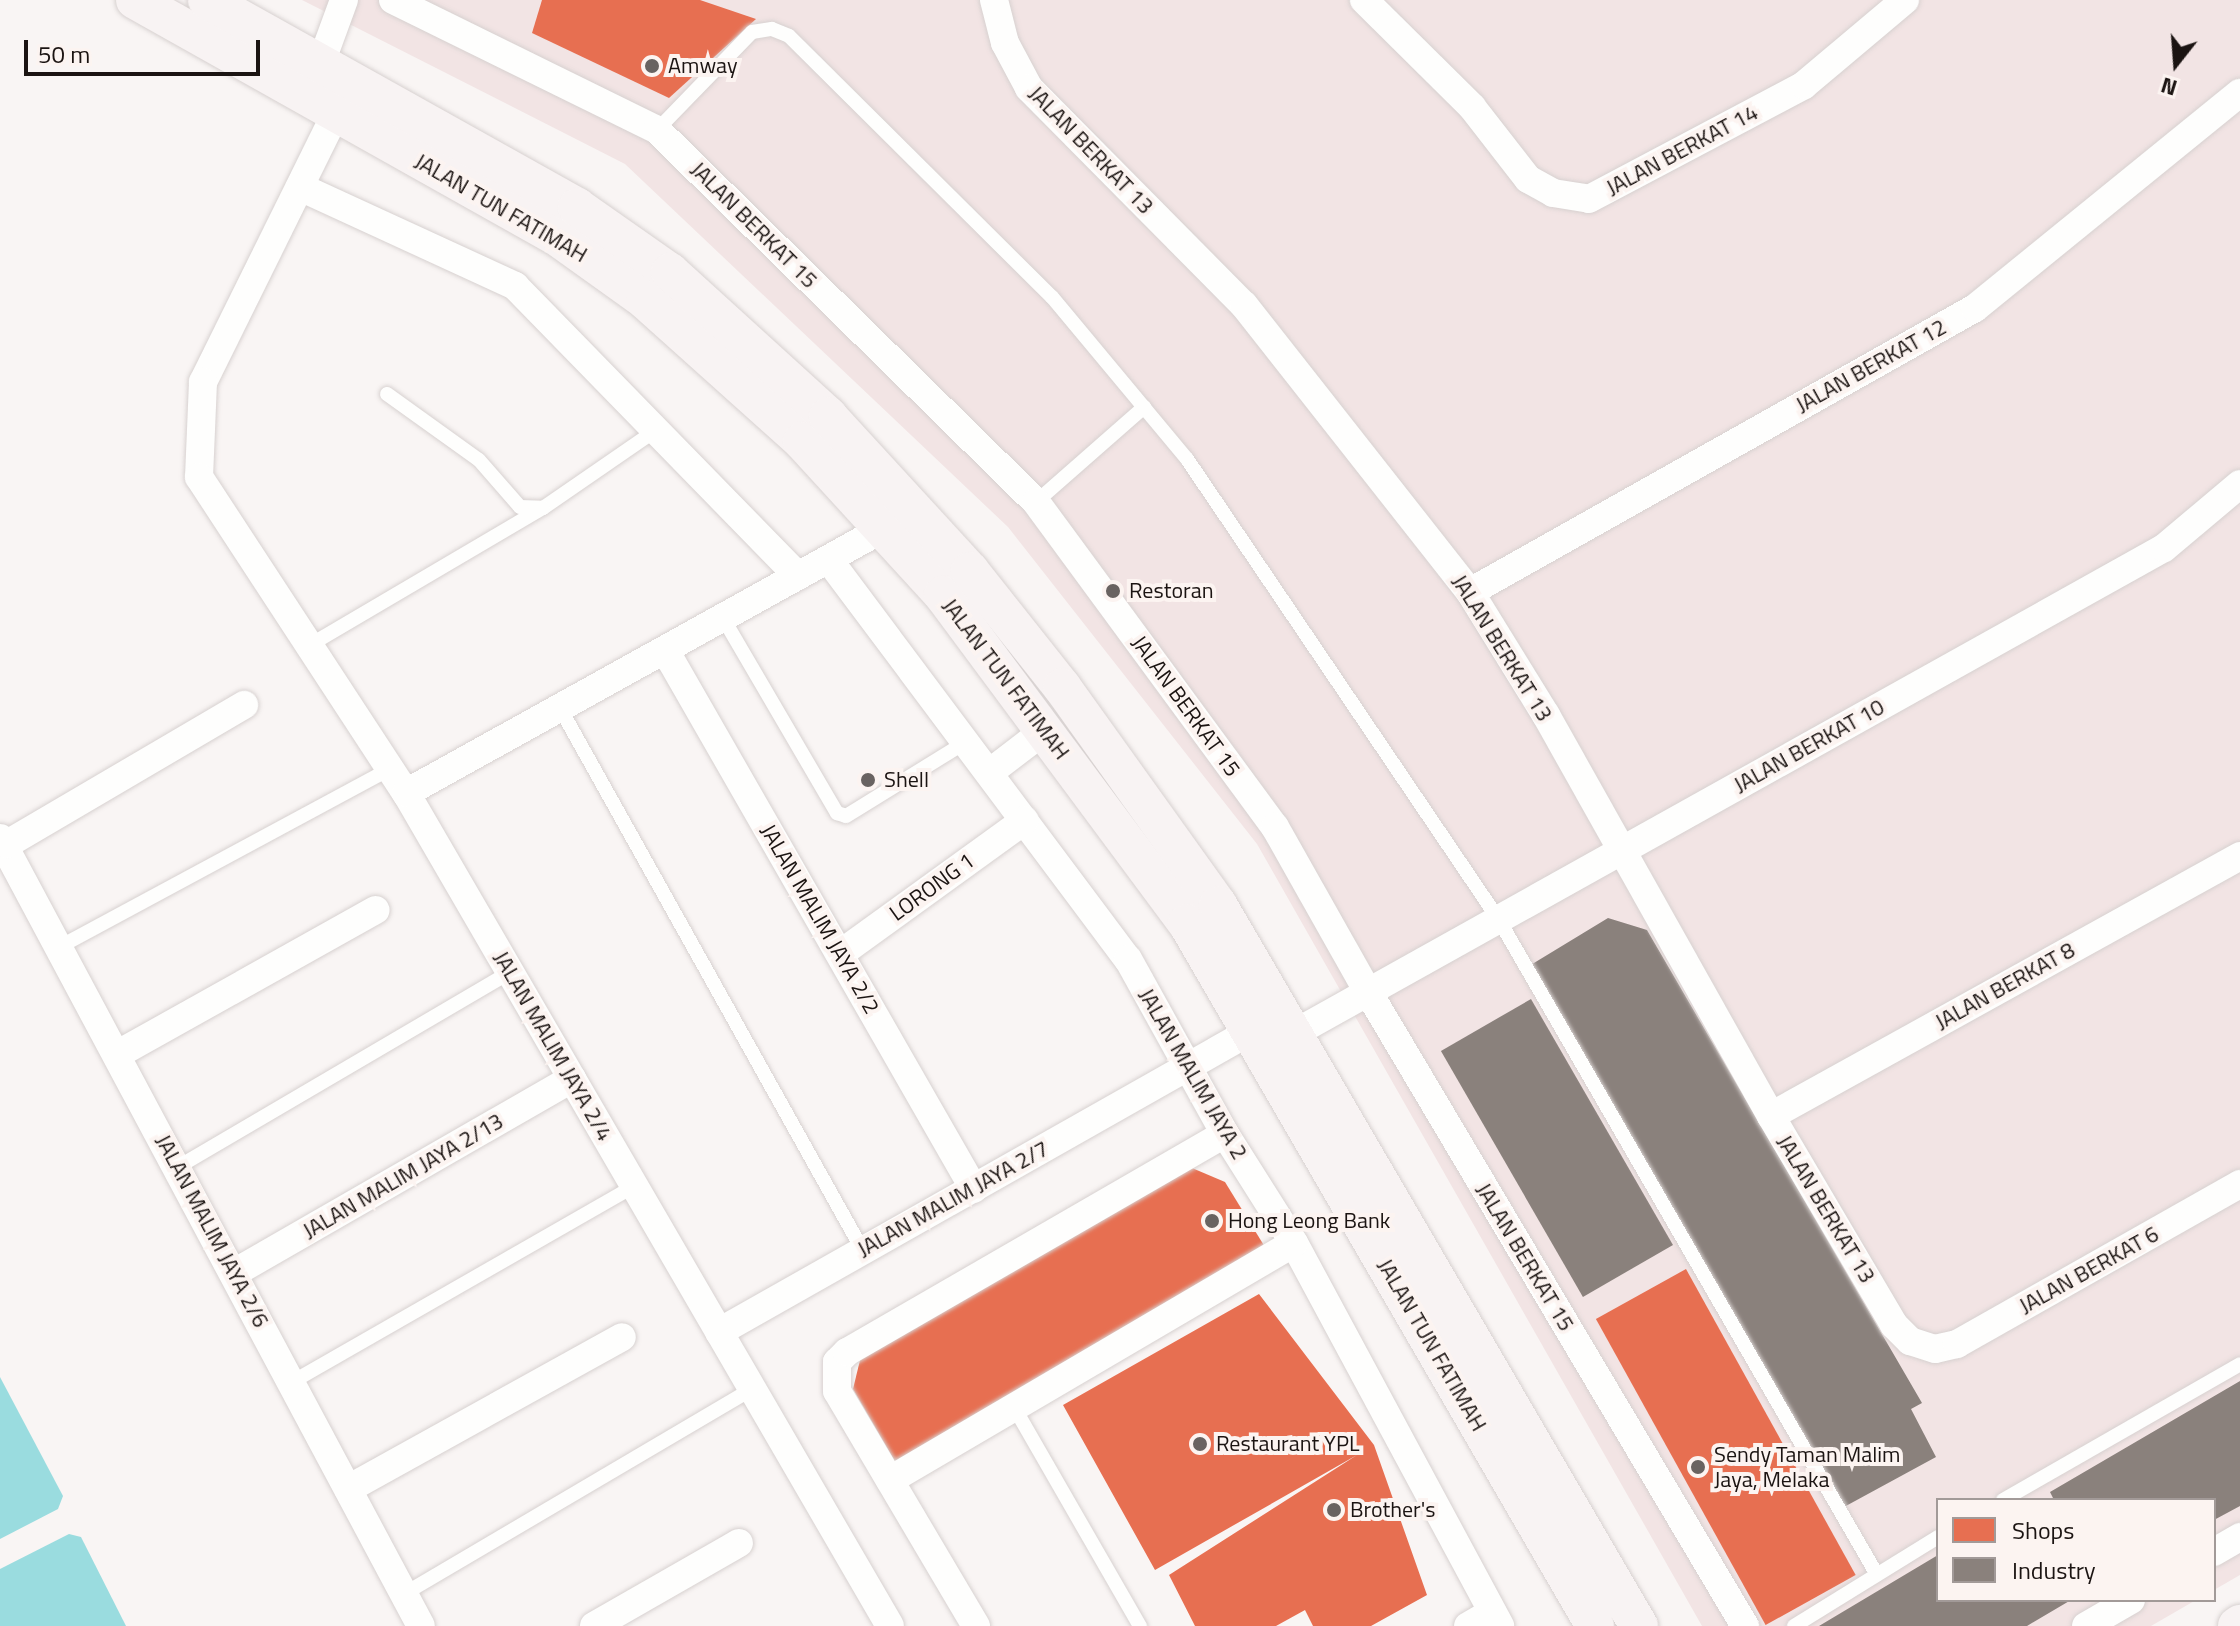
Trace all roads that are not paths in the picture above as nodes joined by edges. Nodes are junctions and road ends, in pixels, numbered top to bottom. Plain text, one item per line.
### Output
1 (135, 0) edge
2 (207, 0) edge
3 (344, 0) edge
4 (393, 0) edge
5 (994, 0) edge
6 (1364, 0) edge
7 (1905, 0) edge
8 (322, 92) junction
9 (2240, 93) edge
10 (657, 130) junction
11 (300, 187) junction
12 (387, 394) dead end
13 (1144, 407) junction
14 (656, 430) junction
15 (2240, 484) edge
16 (1036, 502) junction
17 (543, 508) junction
18 (899, 519) junction
19 (829, 560) junction
20 (798, 576) junction
21 (1470, 592) junction
22 (723, 618) junction
23 (310, 645) junction
24 (665, 650) junction
25 (244, 705) dead end
26 (560, 708) junction
27 (1045, 730) junction
28 (966, 742) junction
29 (391, 768) junction
30 (989, 773) junction
31 (406, 793) junction
32 (1025, 820) junction
33 (4, 841) edge
34 (1620, 851) junction
35 (2240, 856) edge
36 (376, 910) dead end
37 (1499, 920) junction
38 (61, 946) junction
39 (840, 954) junction
40 (510, 972) junction
41 (1367, 990) junction
42 (1251, 1031) junction
43 (1295, 1033) junction
44 (118, 1054) junction
45 (1189, 1068) junction
46 (572, 1079) junction
47 (1771, 1116) junction
48 (1225, 1134) junction
49 (178, 1167) junction
50 (2240, 1184) edge
51 (634, 1186) junction
52 (974, 1189) junction
53 (1294, 1243) junction
54 (862, 1249) junction
55 (234, 1273) junction
56 (719, 1332) junction
57 (622, 1337) dead end
58 (1935, 1349) joint
59 (2240, 1364) edge
60 (292, 1382) junction
61 (752, 1389) junction
62 (1014, 1407) junction
63 (890, 1480) junction
64 (348, 1489) junction
65 (2006, 1498) edge
66 (2240, 1537) edge
67 (1936, 1538) edge
68 (739, 1543) dead end
69 (2216, 1551) edge
70 (1876, 1573) junction
71 (404, 1594) junction
72 (2128, 1602) edge
73 (1487, 1621) edge
74 (421, 1626) edge
75 (594, 1626) edge
76 (890, 1626) edge
77 (976, 1626) edge
78 (1140, 1626) edge
79 (1595, 1626) edge
80 (1639, 1626) edge
81 (1745, 1626) edge
82 (1794, 1626) edge
83 (2086, 1626) edge

1 - 8 main road, JALAN TUN FATIMAH
2 - 8 main road, JALAN TUN FATIMAH
3 - 8 street
4 - 10 street, JALAN BERKAT 15
5 - 21 street, JALAN BERKAT 13
6 - 7 street, JALAN BERKAT 14
8 - 11 street
8 - 18 main road, JALAN TUN FATIMAH
8 - 18 main road, JALAN TUN FATIMAH
9 - 21 street, JALAN BERKAT 12
10 - 13 lane
10 - 16 street, JALAN BERKAT 15
11 - 14 street
11 - 23 street, JALAN MALIM JAYA 2/4
12 - 17 lane
13 - 16 lane
13 - 37 lane
14 - 17 lane
14 - 20 street
15 - 34 street, JALAN BERKAT 10
16 - 41 street, JALAN BERKAT 15
17 - 23 lane
18 - 19 street
18 - 27 main road, JALAN TUN FATIMAH
18 - 43 main road, JALAN TUN FATIMAH
19 - 20 street
19 - 28 street, JALAN MALIM JAYA 2
20 - 22 street
21 - 34 street, JALAN BERKAT 13
22 - 24 street
22 - 28 lane
23 - 29 street, JALAN MALIM JAYA 2/4
24 - 26 street
24 - 39 street, JALAN MALIM JAYA 2/2
25 - 33 street
26 - 31 street
26 - 54 lane
27 - 30 street
27 - 42 main road, JALAN TUN FATIMAH
28 - 30 street, JALAN MALIM JAYA 2
29 - 31 street, JALAN MALIM JAYA 2/4
29 - 38 lane
30 - 32 street, JALAN MALIM JAYA 2
31 - 40 street, JALAN MALIM JAYA 2/4
32 - 39 street, LORONG 1
32 - 45 street, JALAN MALIM JAYA 2
33 - 38 street, JALAN MALIM JAYA 2/6
34 - 37 street, JALAN BERKAT 10
34 - 47 street, JALAN BERKAT 13
35 - 47 street, JALAN BERKAT 8
36 - 44 street
37 - 41 street, JALAN BERKAT 10
37 - 70 lane
38 - 44 street, JALAN MALIM JAYA 2/6
39 - 52 street, JALAN MALIM JAYA 2/2
40 - 46 street, JALAN MALIM JAYA 2/4
40 - 49 lane
41 - 43 street, JALAN BERKAT 10
41 - 81 street, JALAN BERKAT 15
42 - 45 street, JALAN MALIM JAYA 2/7
42 - 79 main road, JALAN TUN FATIMAH
43 - 80 main road, JALAN TUN FATIMAH
44 - 49 street, JALAN MALIM JAYA 2/6
45 - 48 street, JALAN MALIM JAYA 2
45 - 52 street, JALAN MALIM JAYA 2/7
46 - 51 street, JALAN MALIM JAYA 2/4
46 - 55 street, JALAN MALIM JAYA 2/13
47 - 58 street, JALAN BERKAT 13
48 - 53 street, JALAN MALIM JAYA 2
48 - 63 street
49 - 55 street, JALAN MALIM JAYA 2/6
50 - 58 street, JALAN BERKAT 6
51 - 56 street, JALAN MALIM JAYA 2/4
51 - 60 lane
52 - 54 street, JALAN MALIM JAYA 2/7
53 - 62 street
53 - 73 street, JALAN MALIM JAYA 2
54 - 56 street, JALAN MALIM JAYA 2/7
55 - 60 street, JALAN MALIM JAYA 2/6
56 - 61 street, JALAN MALIM JAYA 2/4
57 - 64 street
59 - 65 lane
60 - 64 street, JALAN MALIM JAYA 2/6
61 - 71 lane
61 - 76 street, JALAN MALIM JAYA 2/4
62 - 63 street
62 - 78 lane
63 - 77 street
64 - 71 street, JALAN MALIM JAYA 2/6
66 - 69 street
67 - 70 lane
68 - 75 street
70 - 82 lane
71 - 74 street, JALAN MALIM JAYA 2/6
72 - 83 street

